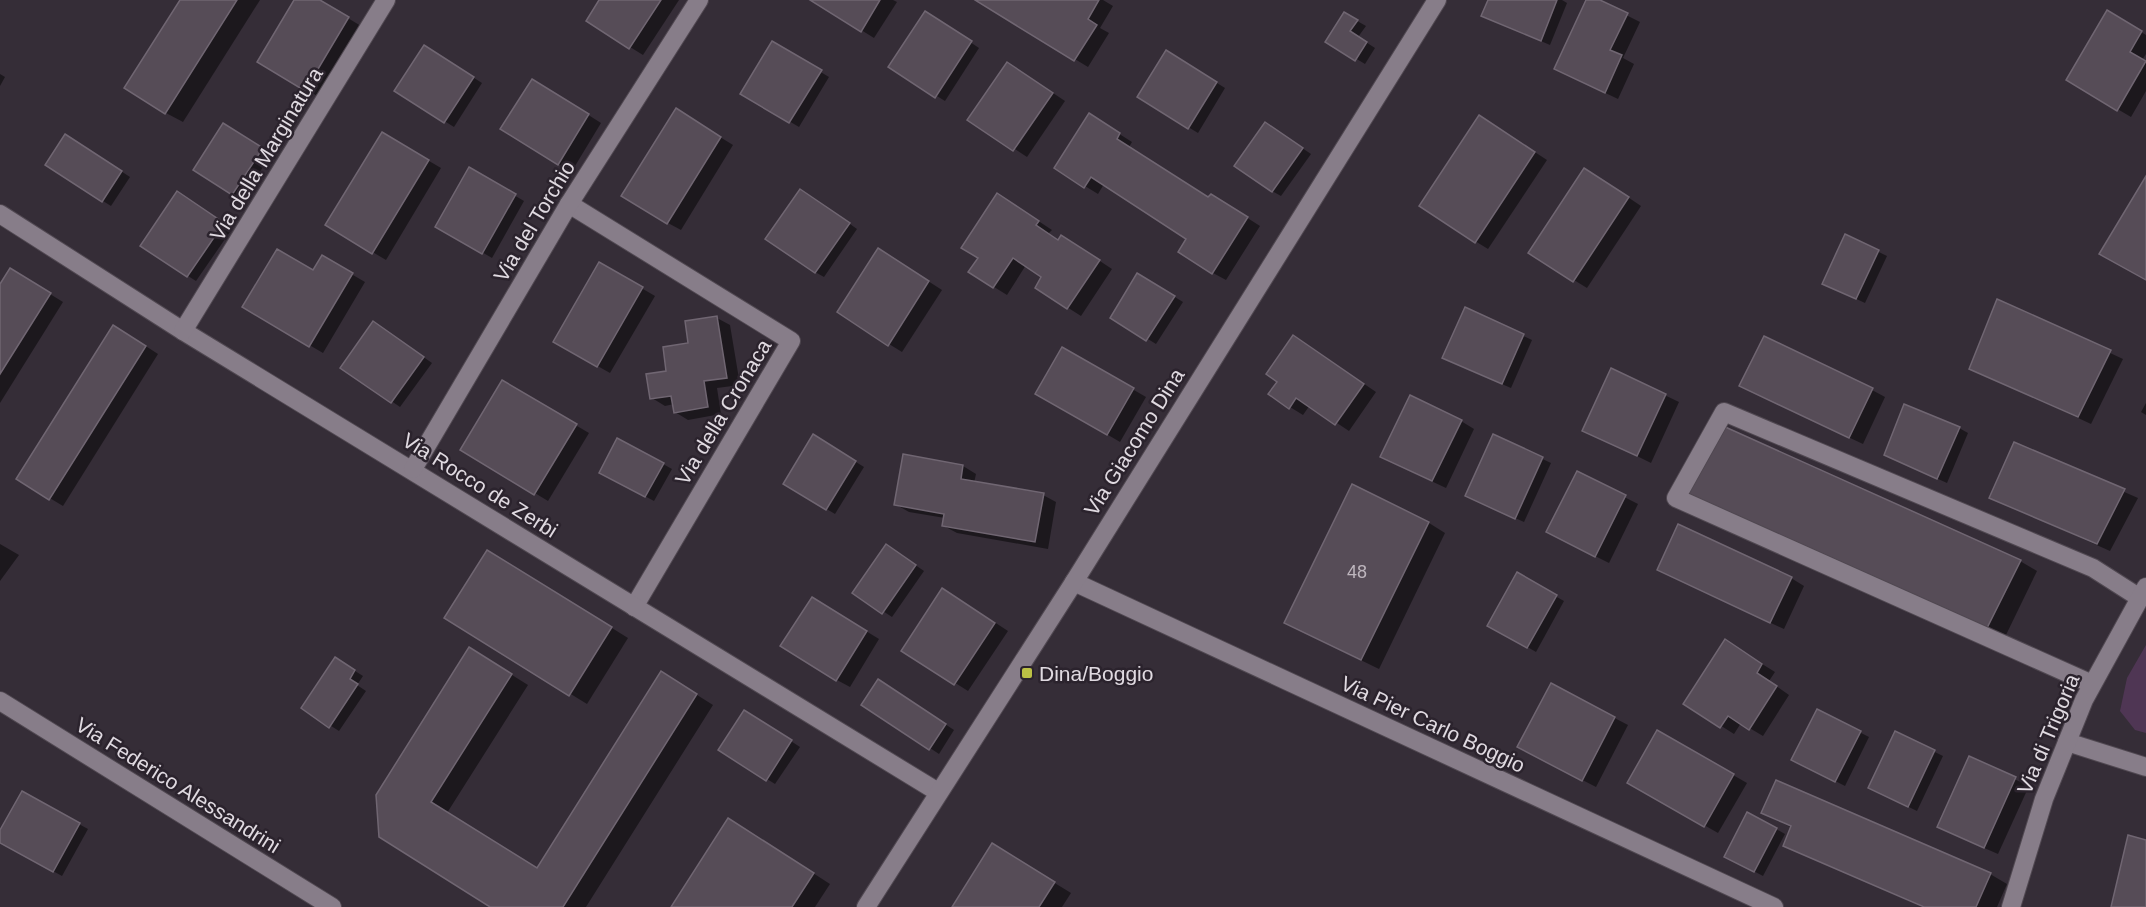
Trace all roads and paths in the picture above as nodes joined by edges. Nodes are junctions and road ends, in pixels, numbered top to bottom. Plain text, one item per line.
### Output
1 (386, 0) edge
2 (699, 0) edge
3 (1437, 0) edge
4 (569, 204) junction
5 (0, 214) edge
6 (183, 331) junction
7 (413, 470) junction
8 (1074, 582) junction
9 (2143, 593) edge
10 (634, 607) junction
11 (2092, 684) junction
12 (0, 701) edge
13 (2067, 742) junction
14 (2146, 766) edge
15 (938, 792) junction
16 (332, 907) edge
17 (866, 907) edge
18 (1774, 907) edge
19 (2011, 907) edge

1 - 6 street, Via della Marginatura
2 - 4 street, Via del Torchio
3 - 8 street, Via Giacomo Dina
4 - 7 street, Via del Torchio
4 - 10 street, Via della Cronaca
5 - 6 street, Via Rocco de Zerbi
6 - 7 street, Via Rocco de Zerbi
7 - 10 street, Via Rocco de Zerbi
8 - 15 street, Via Giacomo Dina
8 - 18 street, Via Pier Carlo Boggio
9 - 11 street, Via di Trigoria
9 - 11 street
10 - 15 street, Via Rocco de Zerbi
11 - 13 street, Via di Trigoria
12 - 16 street, Via Federico Alessandrini
13 - 14 street
13 - 19 street, Via di Trigoria
15 - 17 street, Via Giacomo Dina

